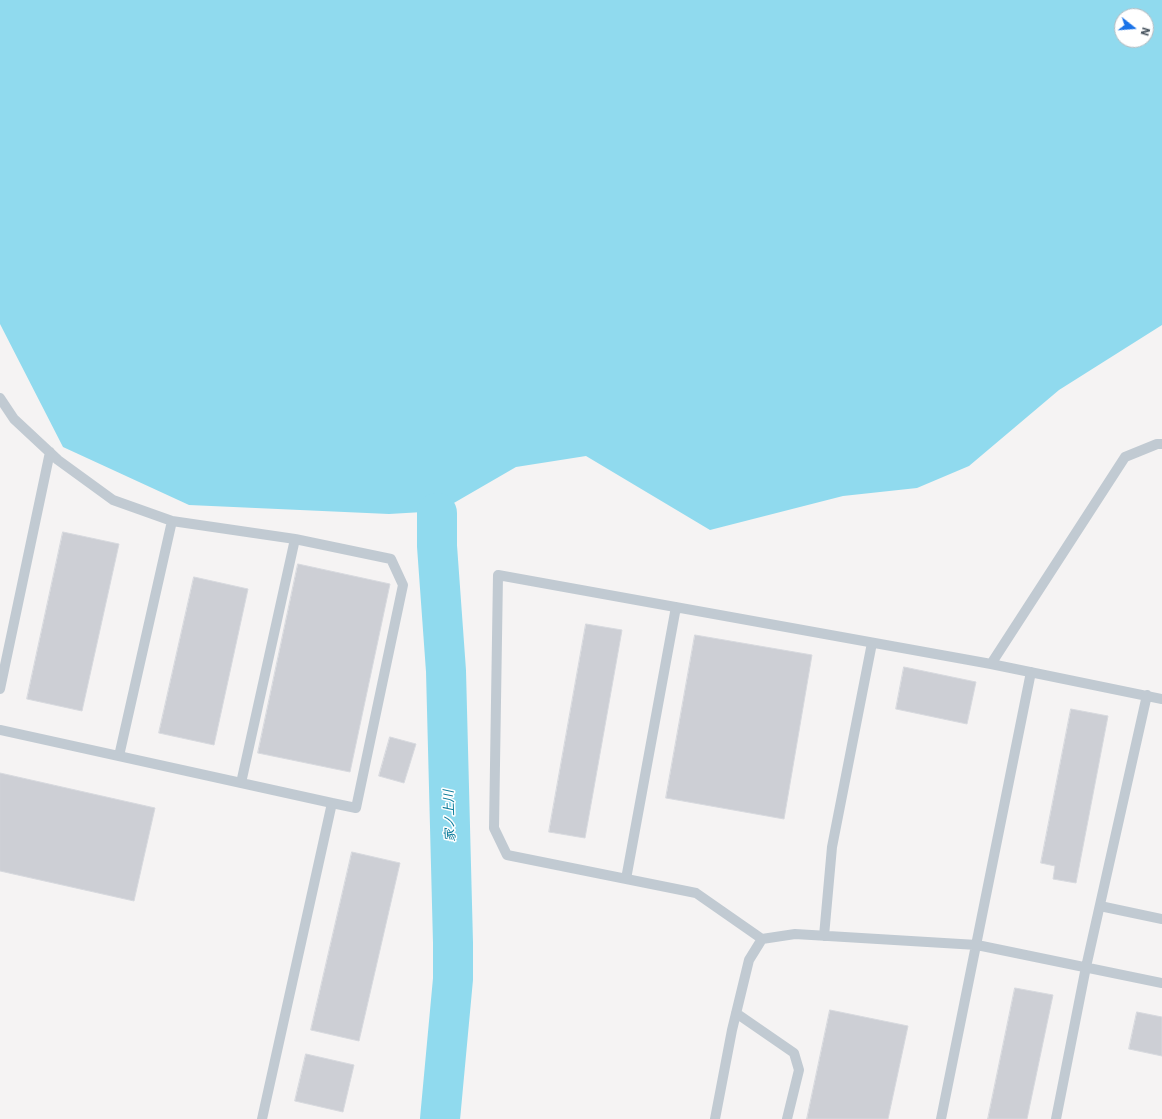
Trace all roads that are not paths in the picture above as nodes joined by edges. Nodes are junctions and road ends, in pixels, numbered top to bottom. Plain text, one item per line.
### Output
1 (0, 398) edge
2 (1162, 444) edge
3 (50, 452) junction
4 (172, 521) junction
5 (295, 539) junction
6 (676, 607) junction
7 (872, 643) junction
8 (991, 664) junction
9 (1031, 672) junction
10 (0, 688) edge
11 (1147, 696) junction
12 (1162, 699) edge
13 (0, 730) edge
14 (119, 756) junction
15 (241, 783) junction
16 (332, 803) junction
17 (626, 879) junction
18 (1100, 906) junction
19 (1162, 919) edge
20 (824, 936) junction
21 (762, 939) junction
22 (977, 945) junction
23 (1086, 968) junction
24 (1162, 983) edge
25 (736, 1013) junction
26 (262, 1119) edge
27 (715, 1119) edge
28 (787, 1119) edge
29 (941, 1119) edge
30 (1056, 1119) edge

1 - 3 lane
2 - 8 lane
3 - 4 lane
3 - 10 lane
4 - 5 lane
4 - 14 lane
5 - 15 lane
5 - 16 lane
6 - 7 lane
6 - 17 lane
6 - 17 lane
7 - 8 lane
7 - 20 lane
8 - 9 lane
9 - 11 lane
9 - 22 lane
11 - 12 lane
11 - 18 lane
13 - 14 lane
14 - 15 lane
15 - 16 lane
16 - 26 lane
17 - 21 lane
18 - 19 lane
18 - 23 lane
20 - 21 lane
20 - 22 lane
21 - 25 lane
22 - 23 lane
22 - 29 lane
23 - 24 lane
23 - 30 lane
25 - 27 lane
25 - 28 lane

